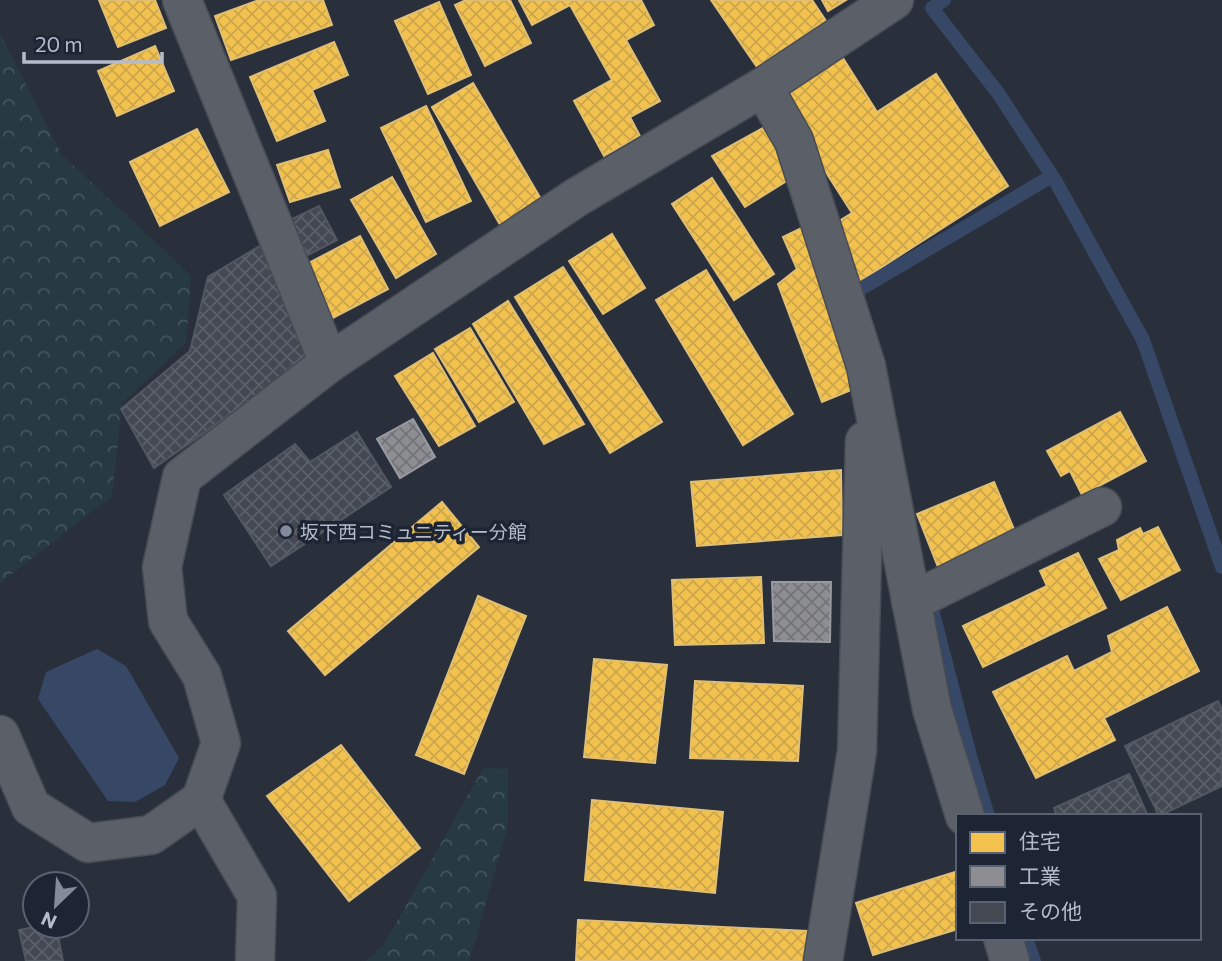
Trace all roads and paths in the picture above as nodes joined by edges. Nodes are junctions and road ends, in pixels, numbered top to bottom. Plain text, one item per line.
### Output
1 (182, 0) edge
2 (894, 0) edge
3 (764, 87) junction
4 (329, 363) junction
5 (866, 366) junction
6 (1102, 507) dead end
7 (923, 596) junction
8 (0, 736) edge
9 (201, 800) junction
10 (964, 814) edge
11 (1004, 940) edge
12 (255, 961) edge
13 (823, 961) edge
14 (1010, 961) edge

1 - 4 street
2 - 3 street
3 - 4 street
3 - 5 street
4 - 9 street
5 - 7 street
5 - 13 street
6 - 7 street
7 - 10 street
8 - 9 street
9 - 12 street
11 - 14 street

